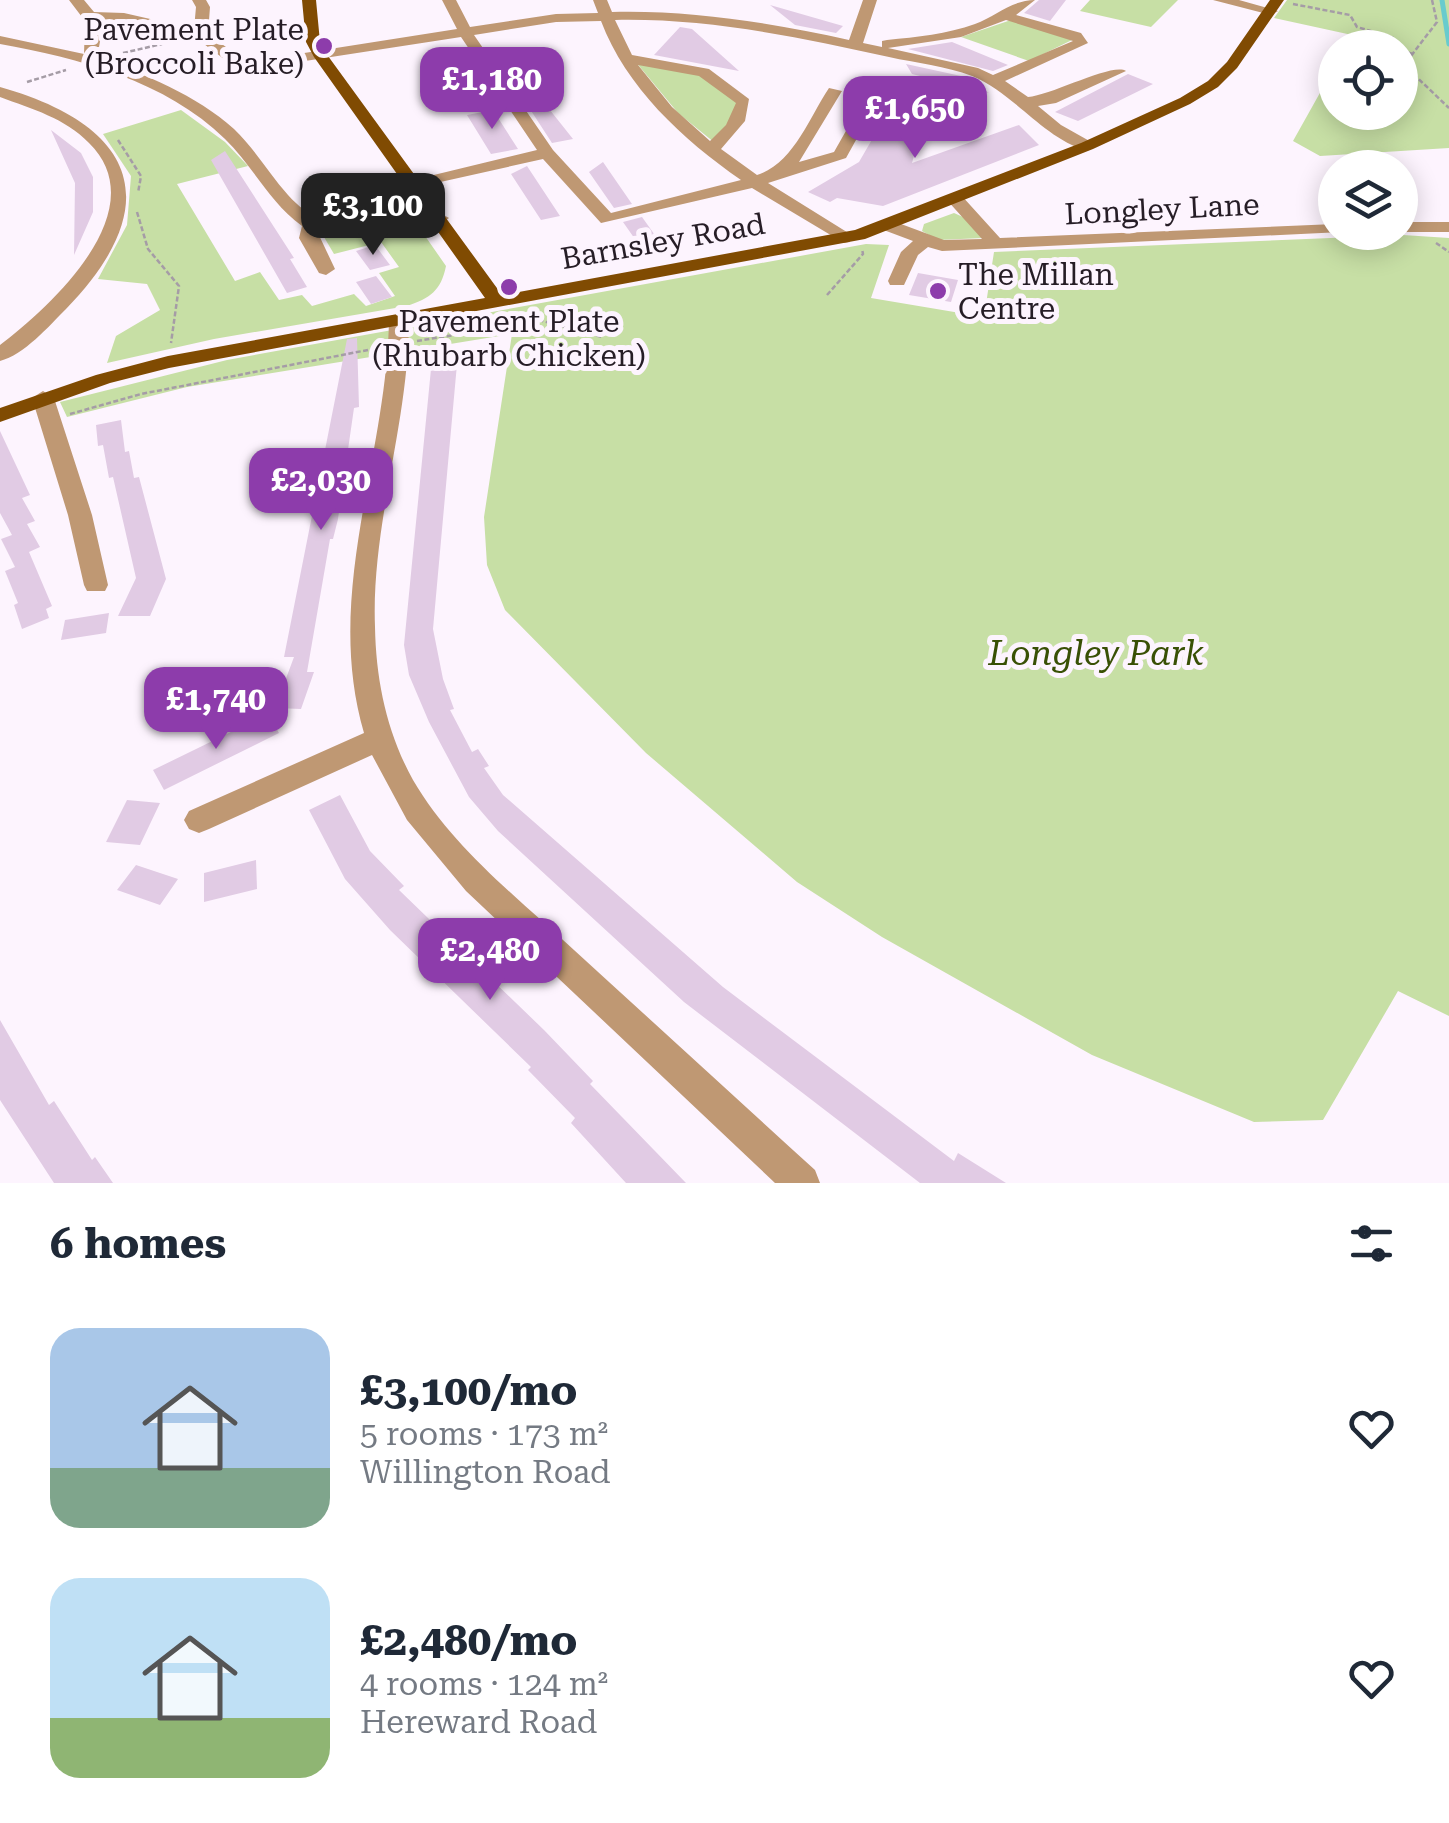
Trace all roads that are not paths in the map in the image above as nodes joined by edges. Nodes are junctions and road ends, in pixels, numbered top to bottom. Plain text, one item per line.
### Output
1 (76, 0) edge
2 (199, 0) edge
3 (308, 0) edge
4 (448, 0) edge
5 (870, 0) edge
6 (1028, 0) edge
7 (1220, 0) edge
8 (1275, 5) edge
9 (602, 7) edge
10 (746, 12) dead end
11 (92, 16) junction
12 (1006, 16) junction
13 (764, 27) junction
14 (465, 32) junction
15 (201, 35) junction
16 (0, 40) edge
17 (861, 45) junction
18 (321, 57) junction
19 (624, 58) junction
20 (88, 62) junction
21 (1119, 72) dead end
22 (994, 80) junction
23 (834, 91) dead end
24 (0, 92) edge
25 (873, 95) dead end
26 (1026, 102) junction
27 (1087, 146) junction
28 (711, 148) junction
29 (547, 153) junction
30 (782, 170) junction
31 (754, 182) junction
32 (415, 185) junction
33 (955, 199) junction
34 (440, 218) junction
35 (315, 224) junction
36 (887, 225) junction
37 (1418, 227) edge
38 (1449, 227) edge
39 (1318, 229) edge
40 (852, 236) junction
41 (923, 242) junction
42 (991, 243) junction
43 (326, 268) dead end
44 (474, 269) junction
45 (896, 281) dead end
46 (497, 301) junction
47 (407, 326) junction
48 (0, 355) edge
49 (43, 398) junction
50 (0, 415) edge
51 (96, 585) dead end
52 (379, 739) junction
53 (200, 820) dead end
54 (802, 1183) edge

1 - 11 street
2 - 15 street
3 - 18 main road
4 - 14 street
5 - 17 street
6 - 12 street
7 - 8 street
8 - 27 main road, Barnsley Road
9 - 13 street
9 - 14 street
9 - 19 street
10 - 13 street
11 - 15 street
11 - 20 street
12 - 17 street
12 - 22 street
13 - 17 street
14 - 18 street
14 - 29 street
15 - 18 street
16 - 20 street
17 - 22 street
18 - 32 main road
19 - 28 street
19 - 28 street
20 - 35 street
21 - 26 street
22 - 26 street
23 - 30 street
24 - 48 street
25 - 30 street
26 - 27 street
27 - 33 main road, Barnsley Road
28 - 31 street
29 - 31 street
29 - 32 street
30 - 31 street
31 - 40 street
32 - 34 main road
33 - 36 main road, Barnsley Road
33 - 42 street
34 - 35 street
34 - 44 main road
35 - 43 street
36 - 40 main road, Barnsley Road
36 - 41 street, Longley Lane
37 - 38 street
39 - 42 street, Longley Lane
40 - 46 main road, Barnsley Road
41 - 42 street, Longley Lane
41 - 45 street
44 - 46 main road
44 - 47 main road
46 - 47 main road, Barnsley Road
47 - 49 main road, Barnsley Road
47 - 52 street
49 - 50 main road, Barnsley Road
49 - 51 street
52 - 53 street
52 - 54 street

